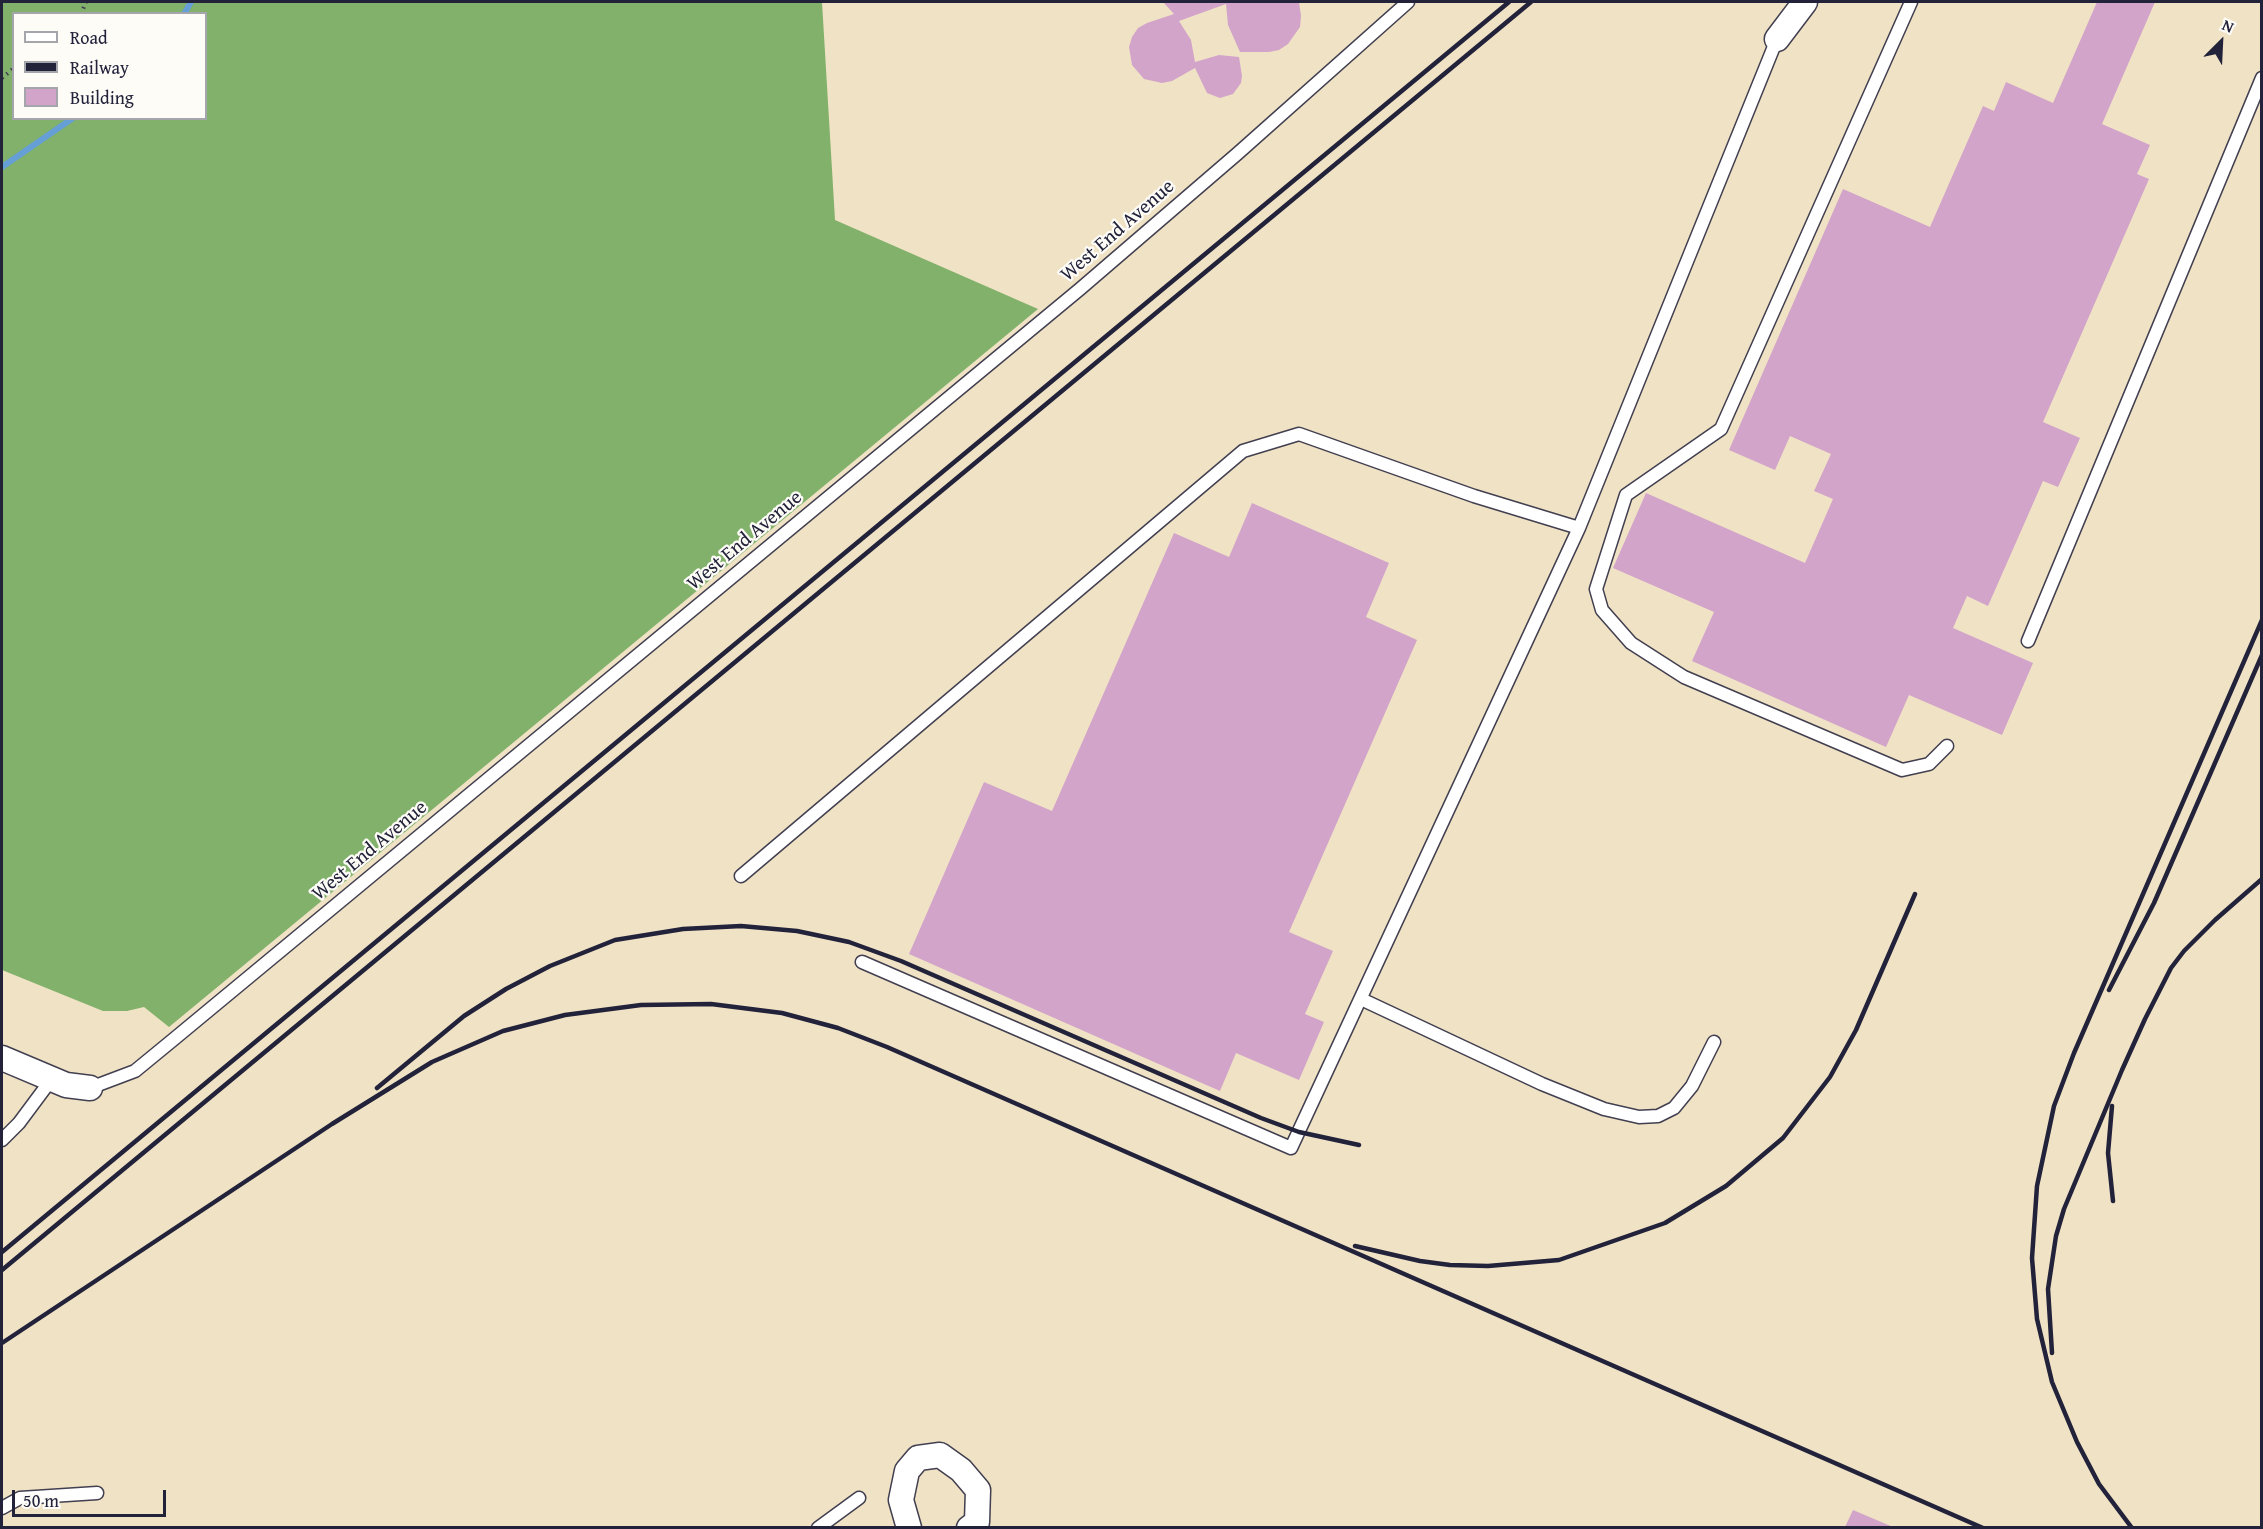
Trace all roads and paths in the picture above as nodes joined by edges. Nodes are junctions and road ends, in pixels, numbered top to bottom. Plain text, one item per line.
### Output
1 (1408, 2) edge
2 (1805, 2) edge
3 (1911, 2) edge
4 (1777, 39) joint
5 (2262, 78) edge
6 (1580, 528) junction
7 (2028, 641) dead end
8 (1947, 746) dead end
9 (741, 876) dead end
10 (862, 962) dead end
11 (1360, 999) junction
12 (1714, 1042) dead end
13 (2, 1058) edge
14 (51, 1080) junction
15 (90, 1088) joint
16 (2, 1140) edge
17 (97, 1493) dead end
18 (859, 1498) dead end
19 (2, 1508) edge
20 (978, 1526) edge
21 (818, 1527) edge
22 (909, 1527) edge

1 - 15 lane, West End Avenue
2 - 4 street
3 - 8 lane
4 - 6 lane
5 - 7 lane
6 - 9 lane
6 - 11 lane
10 - 11 lane
11 - 12 lane
13 - 14 street
14 - 15 street
14 - 16 lane
17 - 19 lane
18 - 21 lane
20 - 22 street

